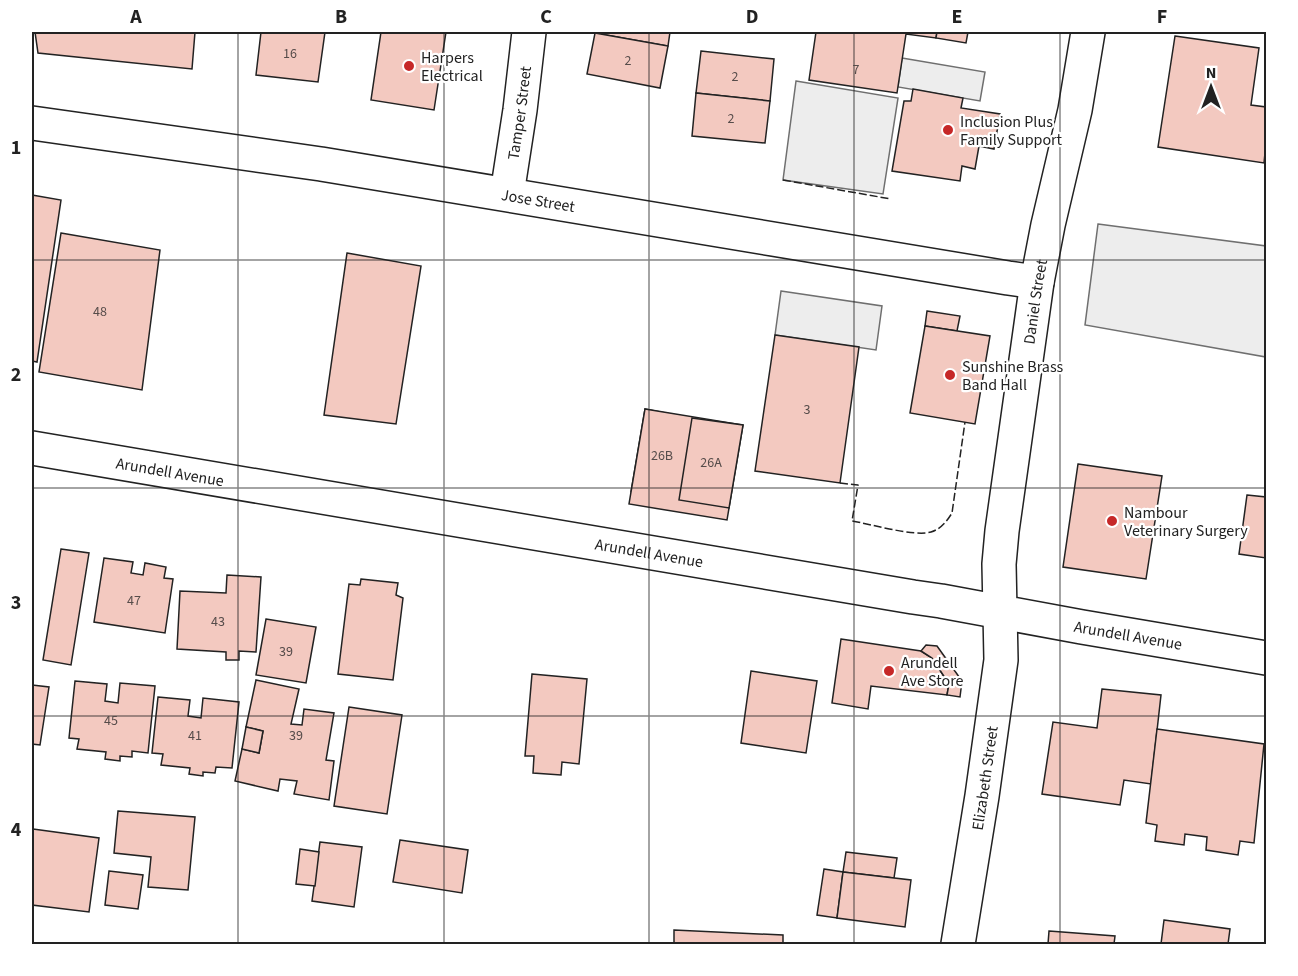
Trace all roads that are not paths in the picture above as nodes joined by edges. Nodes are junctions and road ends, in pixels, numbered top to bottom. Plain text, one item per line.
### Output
1 (529, 32) edge
2 (1088, 32) edge
3 (33, 124) edge
4 (507, 194) junction
5 (1037, 282) junction
6 (32, 448) edge
7 (1000, 611) junction
8 (1266, 658) edge
9 (958, 945) edge

1 - 4 street, Tamper Street
2 - 5 street, Daniel Street
3 - 4 street, Jose Street
4 - 5 street, Jose Street
5 - 7 street, Daniel Street
6 - 7 street, Arundell Avenue
7 - 8 street, Arundell Avenue
7 - 9 street, Elizabeth Street

